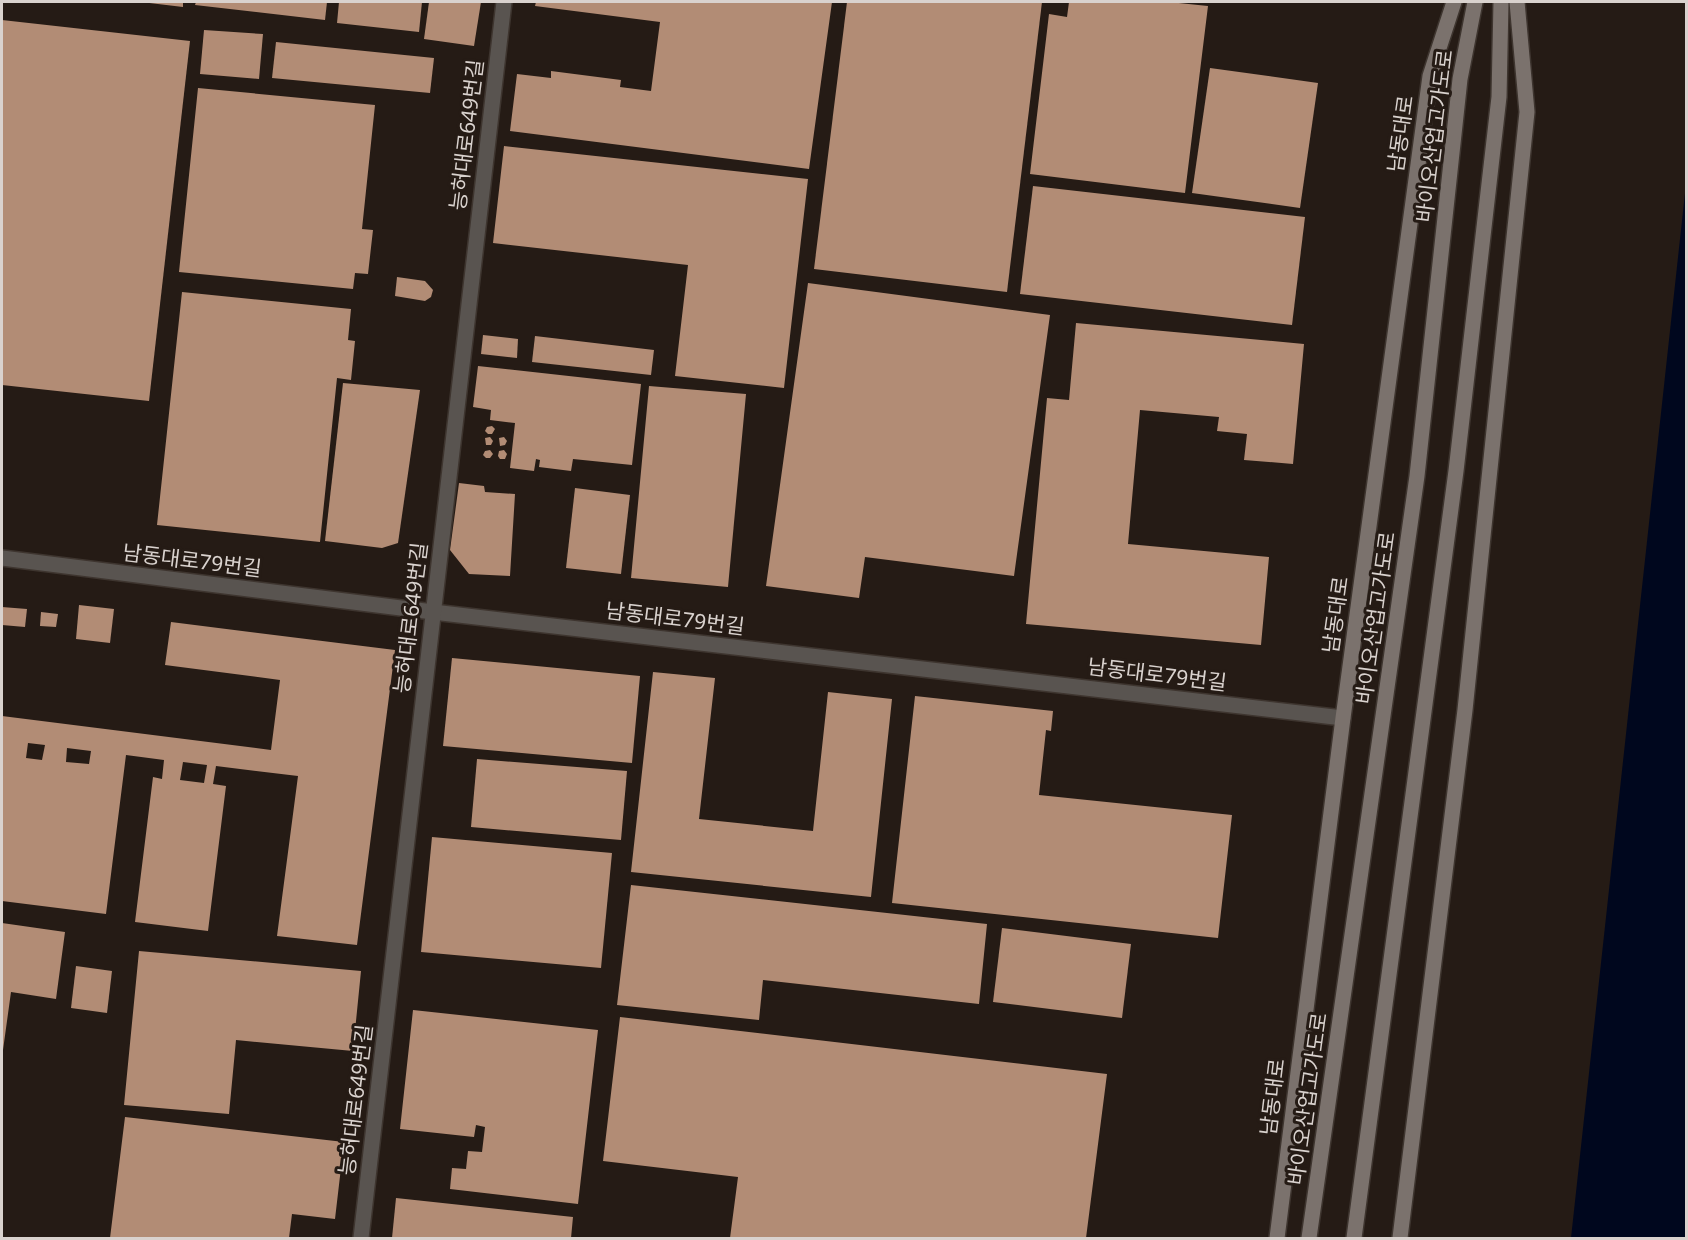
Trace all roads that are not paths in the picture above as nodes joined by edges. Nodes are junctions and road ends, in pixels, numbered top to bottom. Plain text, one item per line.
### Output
1 (504, 2) edge
2 (1454, 2) edge
3 (1475, 2) edge
4 (1501, 2) edge
5 (1517, 2) edge
6 (2, 558) edge
7 (433, 612) junction
8 (1343, 718) junction
9 (361, 1239) edge
10 (1277, 1239) edge
11 (1309, 1239) edge
12 (1354, 1239) edge
13 (1400, 1239) edge

1 - 7 street, 능허대로649번길
2 - 8 main road, 남동대로
3 - 11 main road, 바이오산업고가도로
4 - 12 main road
5 - 13 main road
6 - 7 street, 남동대로79번길
7 - 8 street, 남동대로79번길
7 - 9 street, 능허대로649번길
8 - 10 main road, 남동대로

